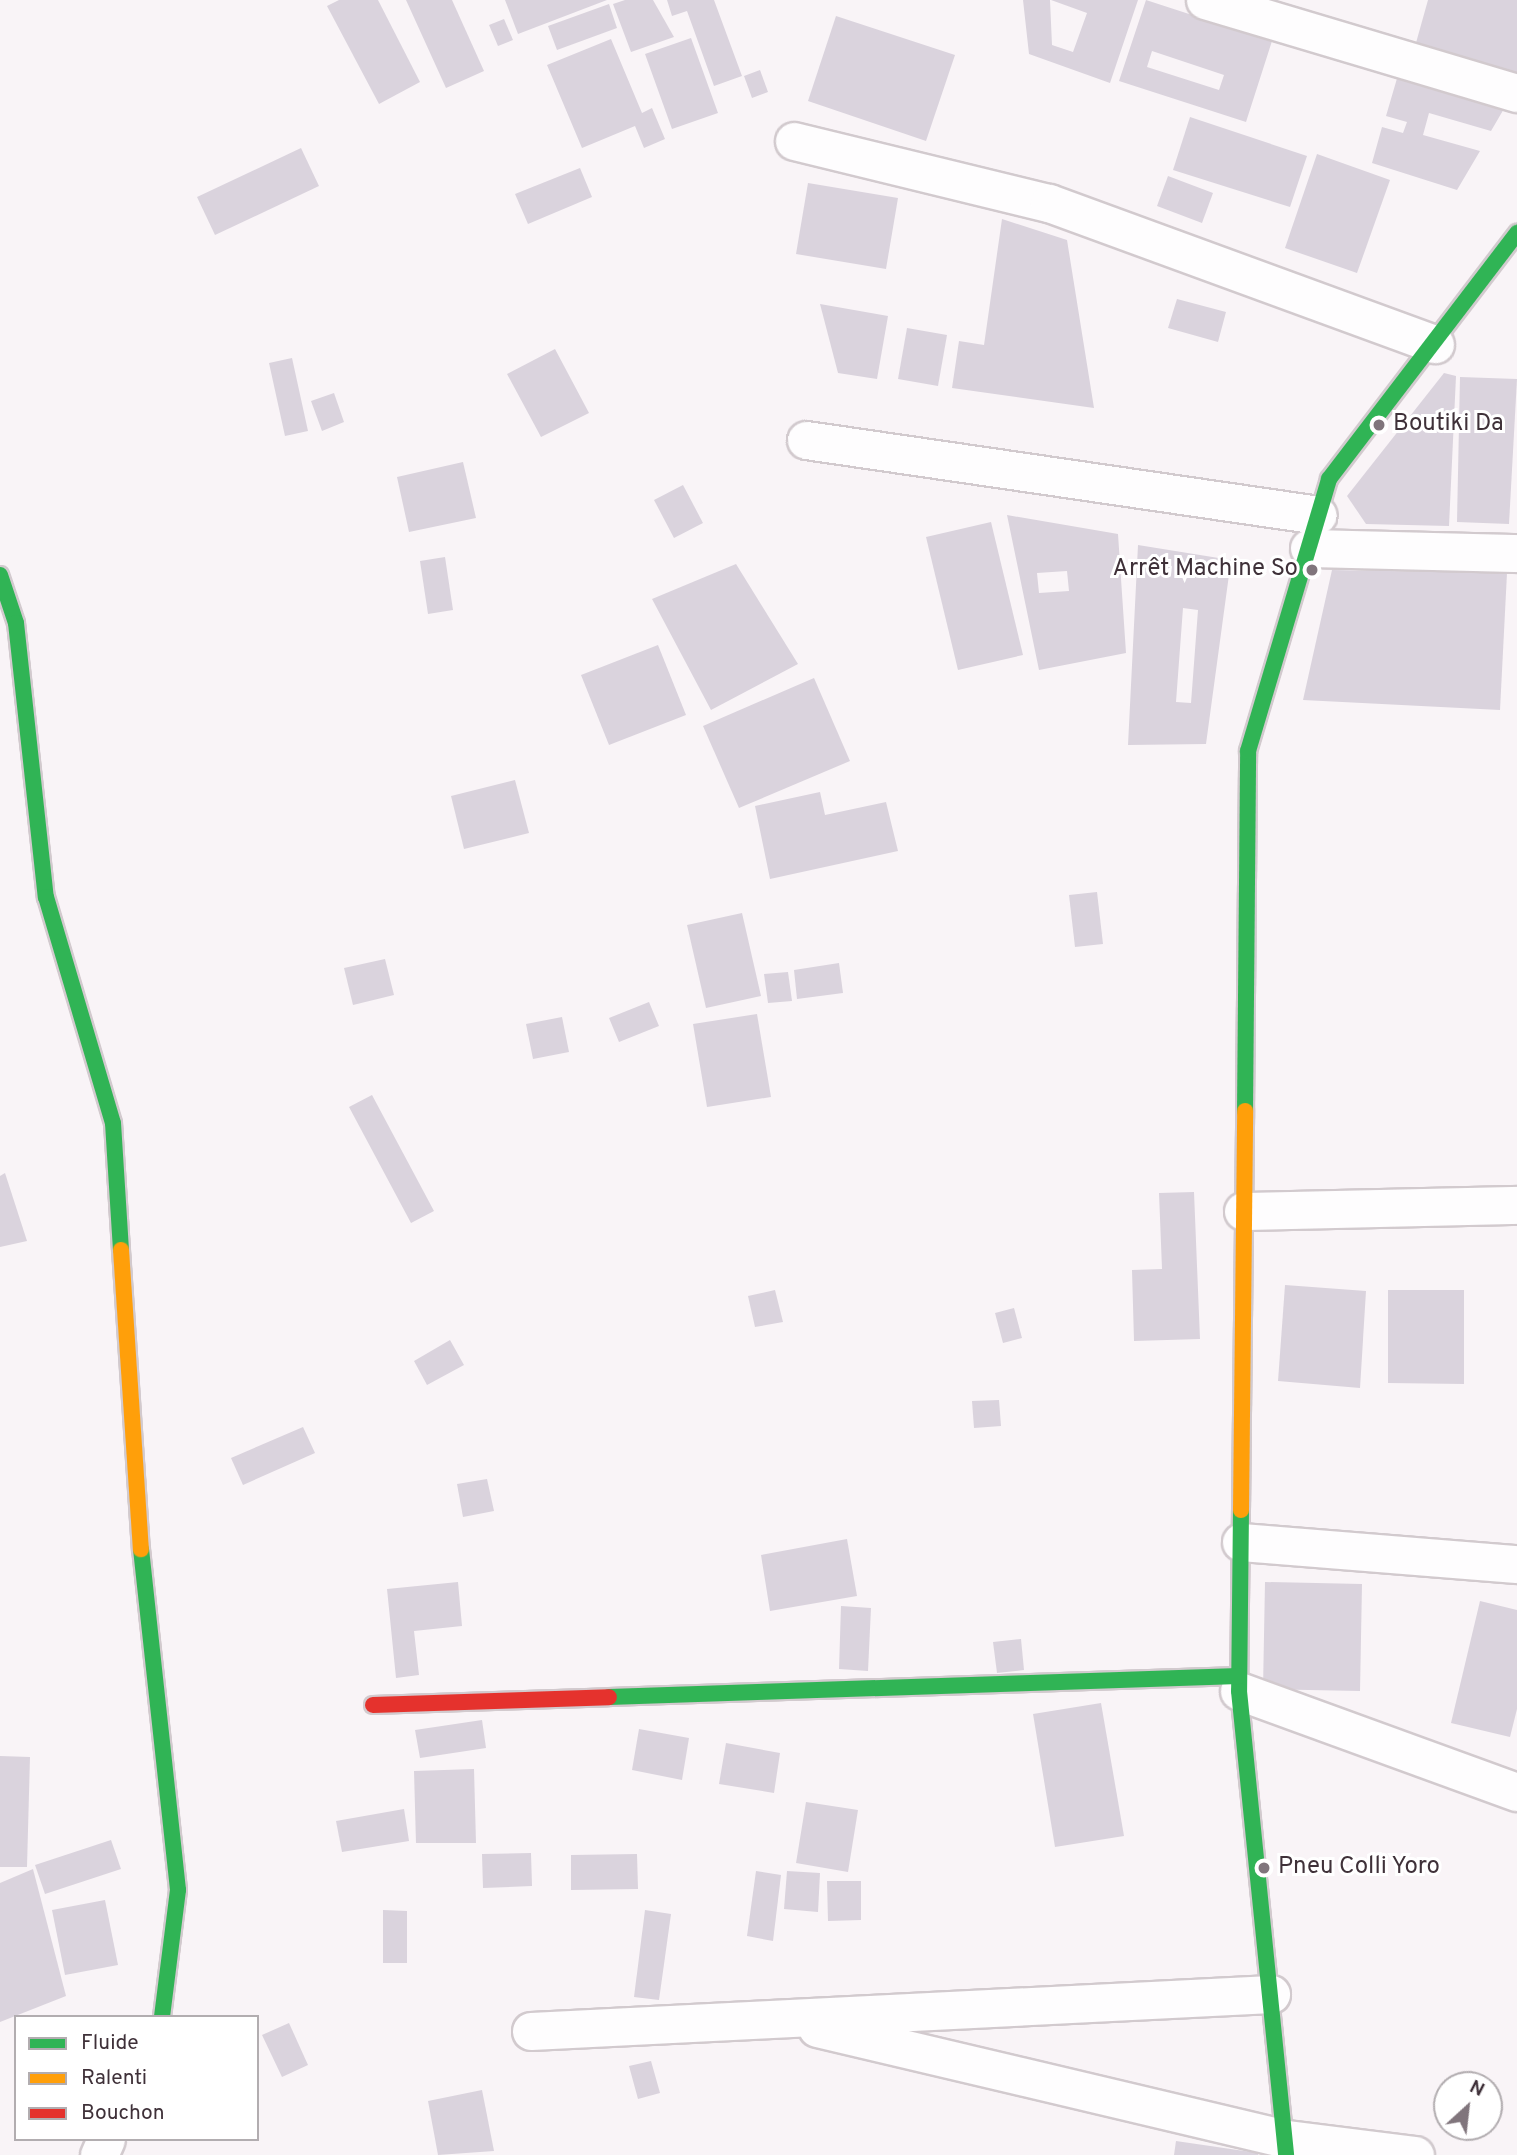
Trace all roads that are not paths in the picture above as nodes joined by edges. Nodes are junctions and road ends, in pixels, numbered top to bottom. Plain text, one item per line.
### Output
1 (1205, 0) edge
2 (1517, 93) edge
3 (794, 142) dead end
4 (1517, 233) edge
5 (1435, 344) junction
6 (806, 440) dead end
7 (1313, 531) junction
8 (1517, 553) edge
9 (0, 575) edge
10 (1517, 1205) edge
11 (1243, 1211) junction
12 (1241, 1542) junction
13 (1517, 1564) edge
14 (1239, 1684) junction
15 (373, 1705) dead end
16 (1517, 1792) edge
17 (1271, 1994) junction
18 (162, 2015) edge
19 (775, 2018) junction
20 (531, 2031) dead end
21 (1286, 2147) edge
22 (1415, 2155) edge

1 - 2 street
3 - 5 street
4 - 5 street
5 - 7 street
6 - 7 street
7 - 8 street
7 - 11 street
9 - 18 street
10 - 11 street
11 - 12 street
12 - 13 street
12 - 14 street
14 - 15 street
14 - 16 street
14 - 17 street
17 - 19 street
17 - 21 street
19 - 20 street
19 - 21 street
21 - 22 street

